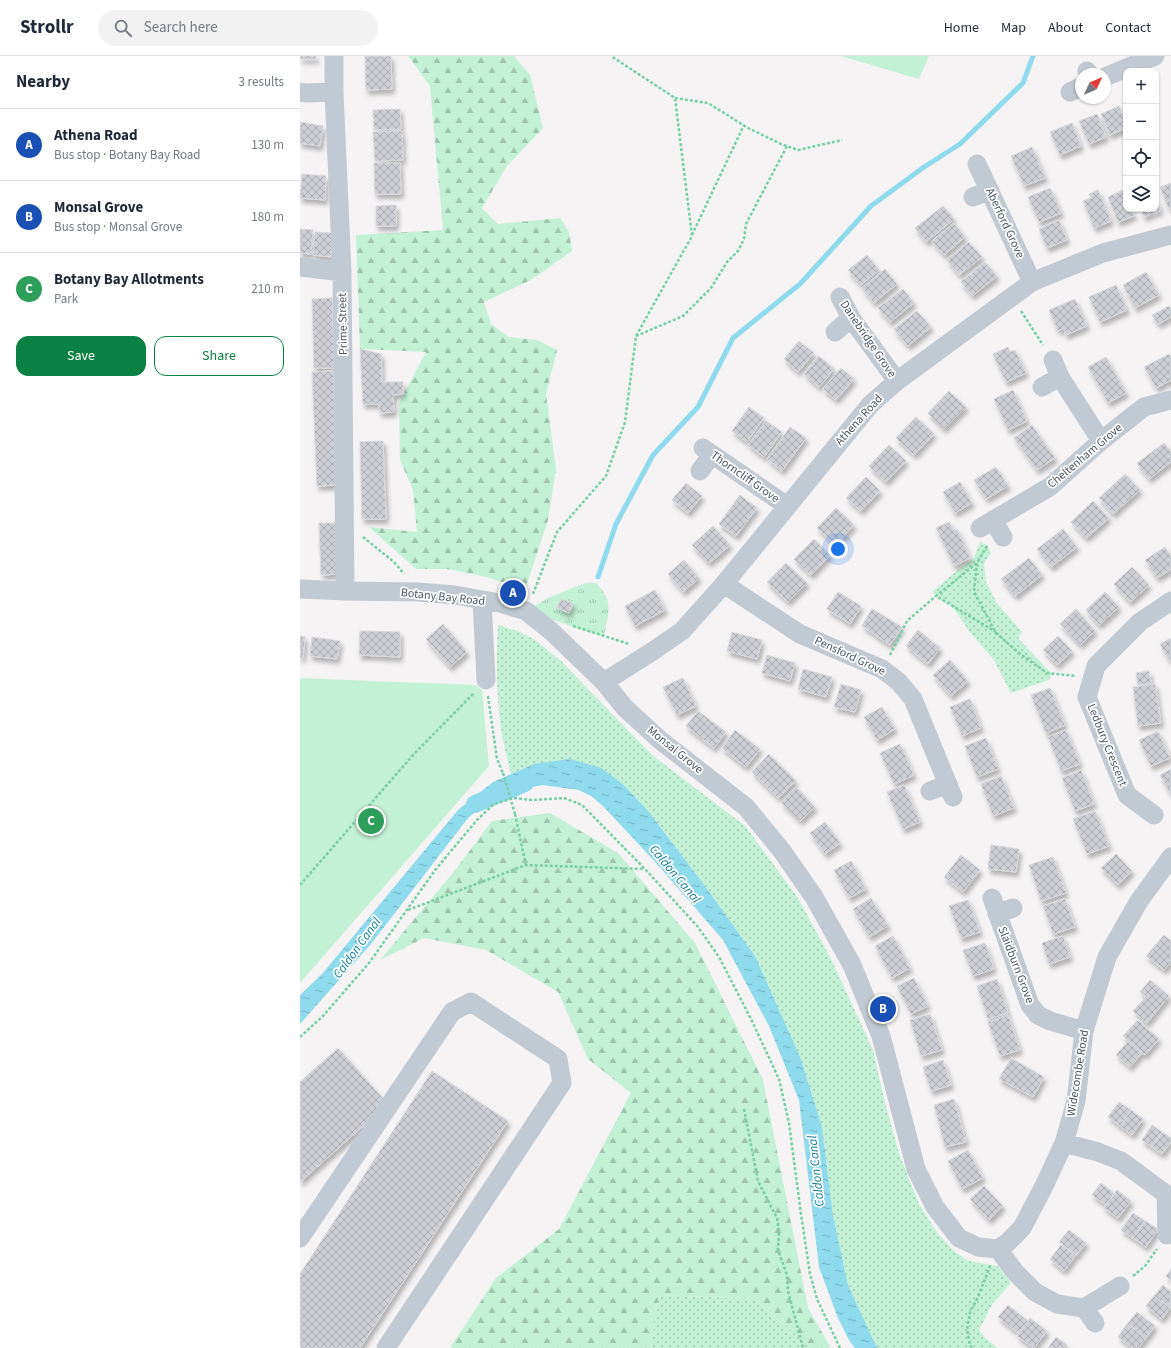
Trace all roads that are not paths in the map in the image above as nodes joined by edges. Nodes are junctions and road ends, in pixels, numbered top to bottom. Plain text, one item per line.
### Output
1 (334, 56) edge
2 (1155, 56) edge
3 (1111, 71) edge
4 (300, 92) edge
5 (334, 92) junction
6 (977, 164) dead end
7 (1170, 239) edge
8 (300, 267) edge
9 (342, 272) junction
10 (1032, 282) junction
11 (840, 297) dead end
12 (851, 318) junction
13 (835, 332) dead end
14 (897, 381) junction
15 (1042, 387) dead end
16 (1171, 400) edge
17 (1101, 440) junction
18 (700, 471) dead end
19 (787, 506) junction
20 (1003, 537) dead end
21 (724, 584) junction
22 (300, 589) edge
23 (345, 592) junction
24 (482, 600) junction
25 (1171, 601) edge
26 (486, 680) road end
27 (604, 682) junction
28 (930, 791) dead end
29 (1142, 813) dead end
30 (1171, 857) edge
31 (1001, 906) dead end
32 (1084, 1030) junction
33 (1064, 1143) junction
34 (1169, 1194) edge
35 (1167, 1235) road end
36 (300, 1238) edge
37 (995, 1248) junction
38 (1120, 1286) road end
39 (386, 1348) edge

1 - 5 street, Prime Street
2 - 3 street
4 - 5 street
5 - 9 street, Prime Street
6 - 10 street, Aberford Grove
7 - 10 street, Athena Road
8 - 9 street
9 - 23 street, Prime Street
10 - 14 street, Athena Road
11 - 12 street, Danebridge Grove
12 - 13 street
12 - 14 street, Danebridge Grove
14 - 19 street, Athena Road
15 - 17 street
16 - 17 street, Cheltenham Grove
17 - 20 street, Cheltenham Grove
18 - 19 street, Thorncliff Grove
19 - 21 street, Athena Road
21 - 27 street, Athena Road
21 - 28 street, Pensford Grove
22 - 23 street, Botany Bay Road
23 - 24 street, Botany Bay Road
24 - 26 street
24 - 27 street, Botany Bay Road
25 - 29 street, Ledbury Crescent
27 - 37 street, Monsal Grove
30 - 32 street, Widecombe Road
31 - 32 street, Slaidburn Grove
32 - 33 street, Widecombe Road
33 - 34 street
33 - 37 street, Widecombe Road
34 - 35 street
36 - 39 street
37 - 38 street

